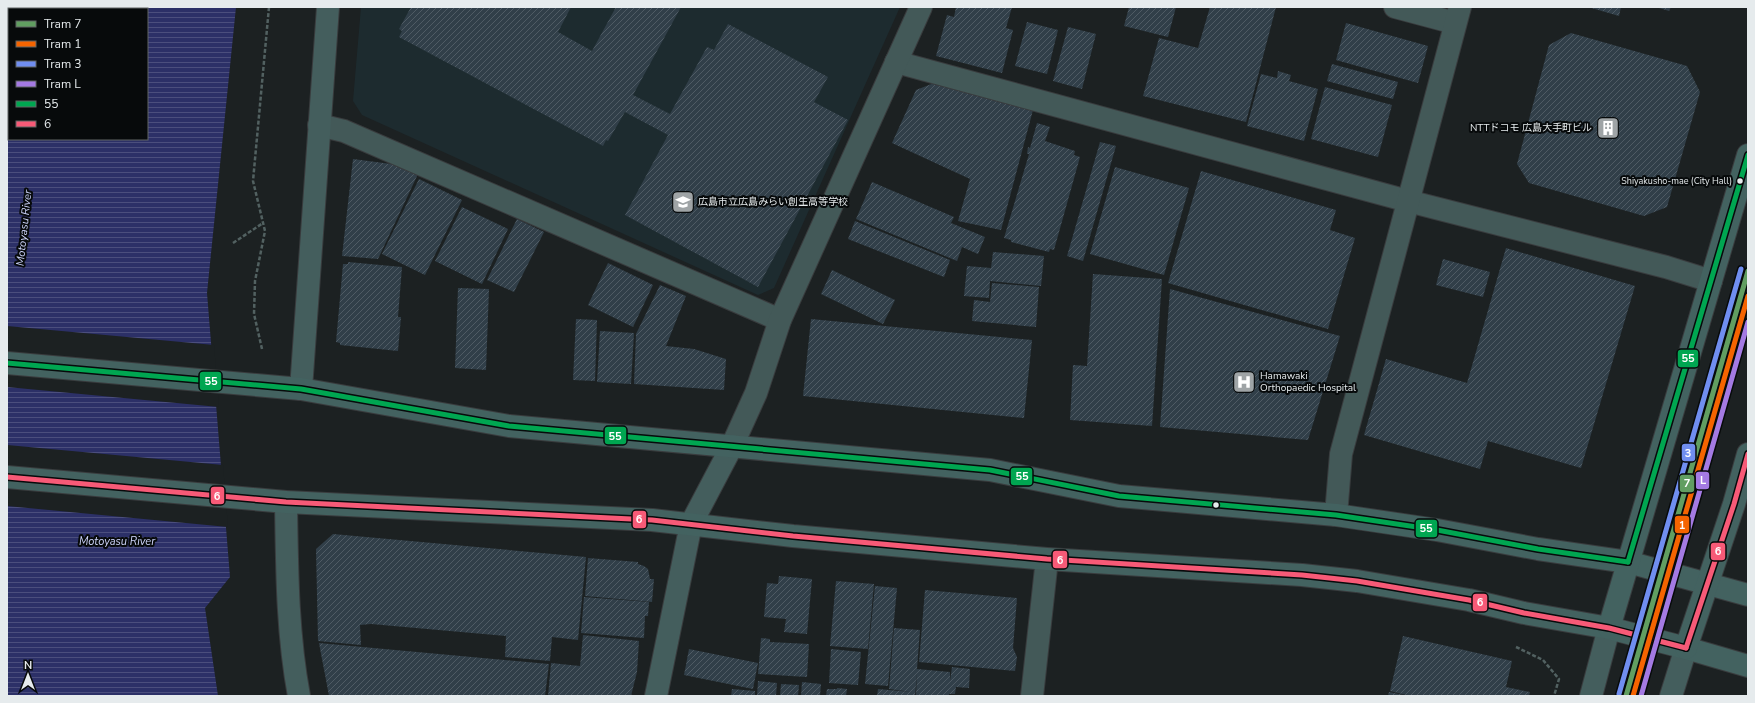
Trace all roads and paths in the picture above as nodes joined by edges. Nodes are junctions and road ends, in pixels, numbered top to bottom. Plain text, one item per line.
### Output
1 (269, 7) edge
2 (328, 7) edge
3 (921, 7) edge
4 (1395, 7) edge
5 (1457, 15) edge
6 (896, 62) junction
7 (319, 125) junction
8 (1748, 155) edge
9 (1408, 201) junction
10 (263, 223) junction
11 (233, 243) dead end
12 (1711, 281) junction
13 (780, 320) junction
14 (262, 349) dead end
15 (7, 363) edge
16 (301, 389) junction
17 (732, 446) junction
18 (1748, 454) edge
19 (7, 477) edge
20 (286, 502) junction
21 (1336, 515) junction
22 (692, 524) junction
23 (1048, 559) junction
24 (1628, 562) junction
25 (1708, 584) junction
26 (1748, 596) edge
27 (1609, 628) junction
28 (1516, 647) dead end
29 (1686, 648) junction
30 (1748, 666) edge
31 (299, 696) edge
32 (656, 696) edge
33 (1032, 696) edge
34 (1554, 696) edge
35 (1591, 696) edge
36 (1671, 696) edge

1 - 10 path
2 - 7 street
3 - 6 street
4 - 5 street
5 - 9 street
6 - 9 street
6 - 13 street
7 - 13 street
7 - 16 street
8 - 12 highway
9 - 12 street
9 - 21 street
10 - 11 path
10 - 14 path
12 - 24 highway
13 - 17 street
15 - 16 highway
16 - 17 highway
17 - 21 highway
17 - 22 street
18 - 25 highway
19 - 20 highway
20 - 22 highway
20 - 31 street
21 - 24 highway
22 - 23 highway
22 - 32 street
23 - 27 highway
23 - 33 street
24 - 25 highway
24 - 27 highway
25 - 26 highway
25 - 29 highway
27 - 29 highway
27 - 35 street
28 - 34 path
29 - 30 highway
29 - 36 street

